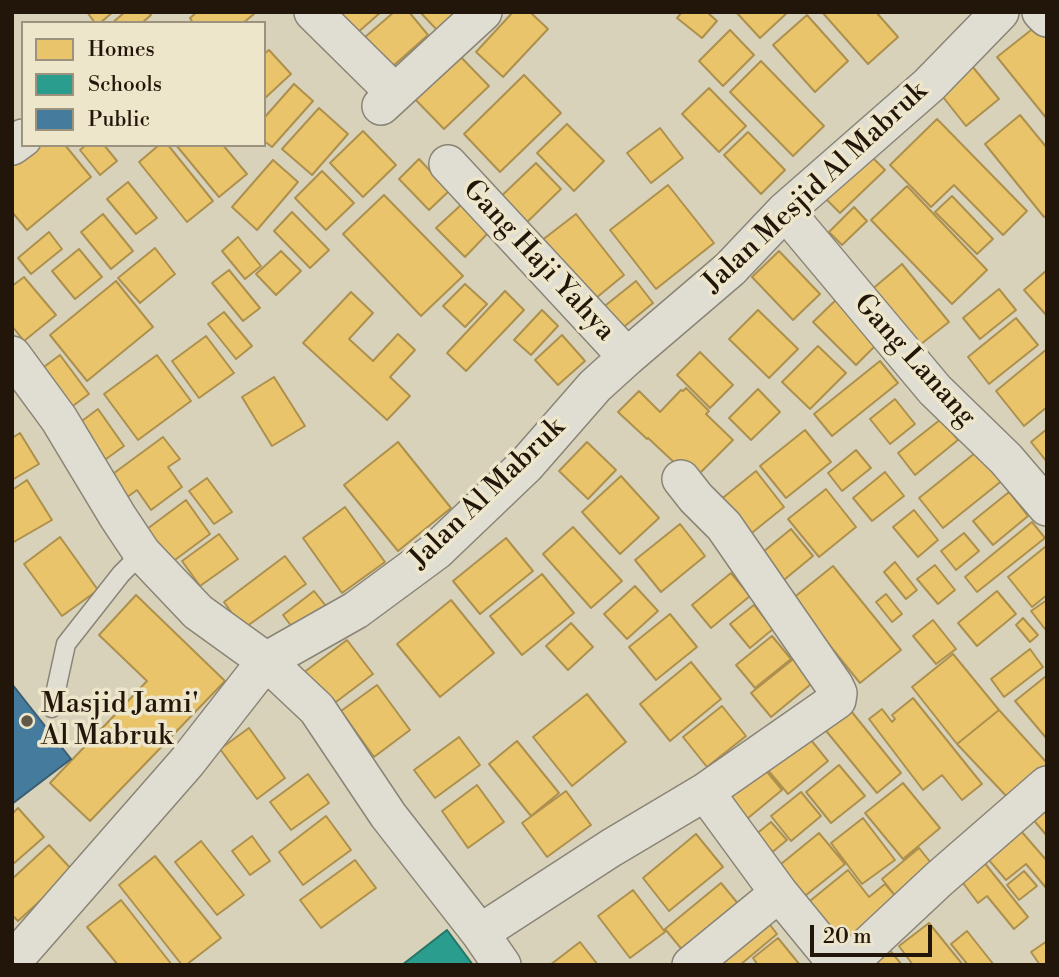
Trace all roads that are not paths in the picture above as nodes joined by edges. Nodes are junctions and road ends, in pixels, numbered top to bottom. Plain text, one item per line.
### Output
1 (313, 12) edge
2 (483, 12) edge
3 (1000, 12) edge
4 (1041, 12) edge
5 (1047, 18) edge
6 (448, 164) dead end
7 (785, 211) junction
8 (12, 355) edge
9 (627, 357) junction
10 (681, 479) dead end
11 (1047, 507) edge
12 (142, 553) junction
13 (266, 661) junction
14 (52, 708) dead end
15 (1047, 785) edge
16 (705, 792) junction
17 (779, 894) junction
18 (480, 933) junction
19 (12, 962) edge
20 (502, 965) edge
21 (691, 965) edge
22 (838, 965) edge
23 (847, 965) edge

1 - 2 street
3 - 7 street, Jalan Mesjid Al Mabruk
4 - 5 street
6 - 9 street, Gang Haji Yahya
7 - 9 street, Jalan Mesjid Al Mabruk
7 - 11 street, Gang Lanang
8 - 12 street
9 - 13 street, Jalan Al Mabruk
10 - 16 street
12 - 13 street
12 - 14 lane
13 - 18 street
13 - 19 street
15 - 23 street
16 - 17 street
16 - 18 street
17 - 21 street
17 - 22 street
18 - 20 street

